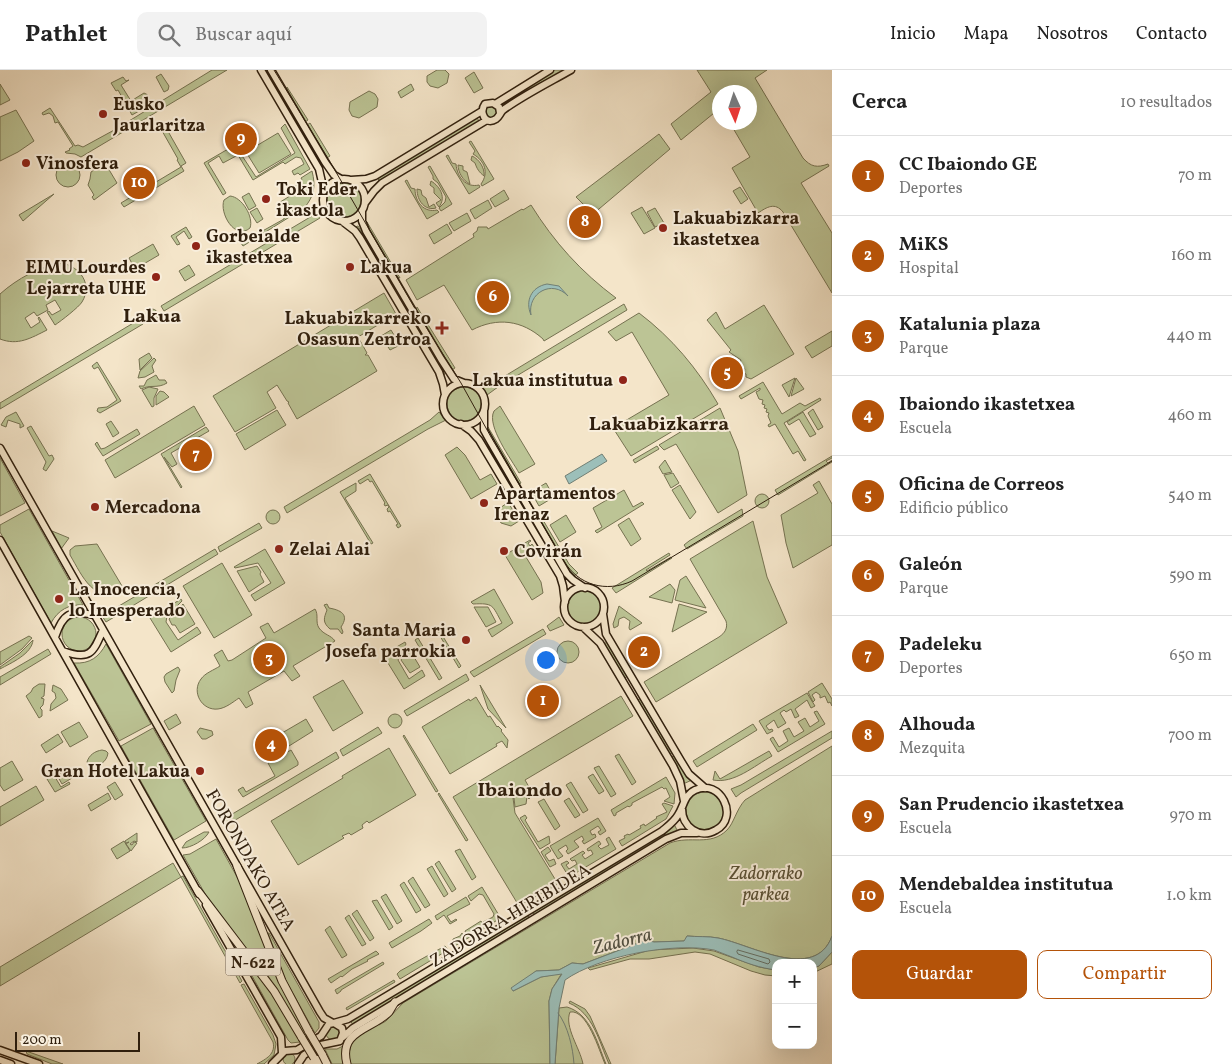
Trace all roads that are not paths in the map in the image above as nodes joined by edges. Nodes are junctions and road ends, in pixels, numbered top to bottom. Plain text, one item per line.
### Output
1 (261, 70) edge
2 (271, 70) edge
3 (550, 70) edge
4 (571, 70) edge
5 (495, 104) junction
6 (482, 111) junction
7 (500, 113) junction
8 (487, 120) junction
9 (341, 179) junction
10 (351, 180) junction
11 (324, 192) junction
12 (365, 203) junction
13 (362, 211) junction
14 (342, 221) junction
15 (464, 383) junction
16 (444, 396) junction
17 (484, 411) junction
18 (461, 424) junction
19 (0, 448) edge
20 (0, 540) edge
21 (585, 588) junction
22 (565, 602) junction
23 (603, 614) junction
24 (94, 615) junction
25 (583, 627) junction
26 (103, 630) junction
27 (55, 637) junction
28 (63, 652) junction
29 (706, 788) junction
30 (684, 801) junction
31 (682, 808) junction
32 (698, 833) junction
33 (237, 866) junction
34 (198, 891) junction
35 (395, 1002) junction
36 (334, 1023) junction
37 (342, 1037) junction
38 (0, 1050) edge
39 (281, 1058) edge
40 (0, 1060) edge
41 (315, 1061) edge
42 (11, 1064) edge
43 (39, 1064) edge
44 (272, 1064) edge
45 (298, 1064) edge
46 (327, 1064) edge
47 (347, 1064) edge

1 - 11 main road
2 - 9 main road
3 - 5 main road
4 - 7 main road
5 - 6 main road
5 - 7 main road
6 - 8 main road
6 - 10 main road
7 - 8 main road
8 - 12 main road
9 - 10 main road
9 - 11 main road
10 - 12 main road
11 - 14 main road
12 - 13 main road
13 - 14 main road
13 - 15 main road
14 - 16 main road
15 - 16 main road
15 - 17 main road
16 - 18 main road
17 - 18 main road
17 - 21 main road
18 - 22 main road
19 - 24 main road, FORONDAKO ATEA
20 - 27 main road
21 - 22 main road
21 - 23 main road
22 - 25 main road
23 - 25 main road
23 - 29 main road
24 - 26 main road, FORONDAKO ATEA
24 - 27 main road
25 - 30 main road
26 - 28 main road
26 - 33 main road, FORONDAKO ATEA
27 - 28 main road
28 - 34 main road
29 - 30 main road
29 - 32 main road
30 - 31 main road
31 - 32 main road
31 - 36 main road, ZADORRA HIRIBIDEA
32 - 35 main road, ZADORRA HIRIBIDEA
33 - 36 main road, FORONDAKO ATEA
33 - 46 highway, N-622, bridge
34 - 39 main road
34 - 41 highway, N-622, bridge
35 - 37 main road, ZADORRA HIRIBIDEA
35 - 47 highway
36 - 37 main road, FORONDAKO ATEA
36 - 39 main road
37 - 45 main road, ZADORRA HIRIBIDEA
38 - 43 main road
39 - 44 main road
40 - 42 main road

